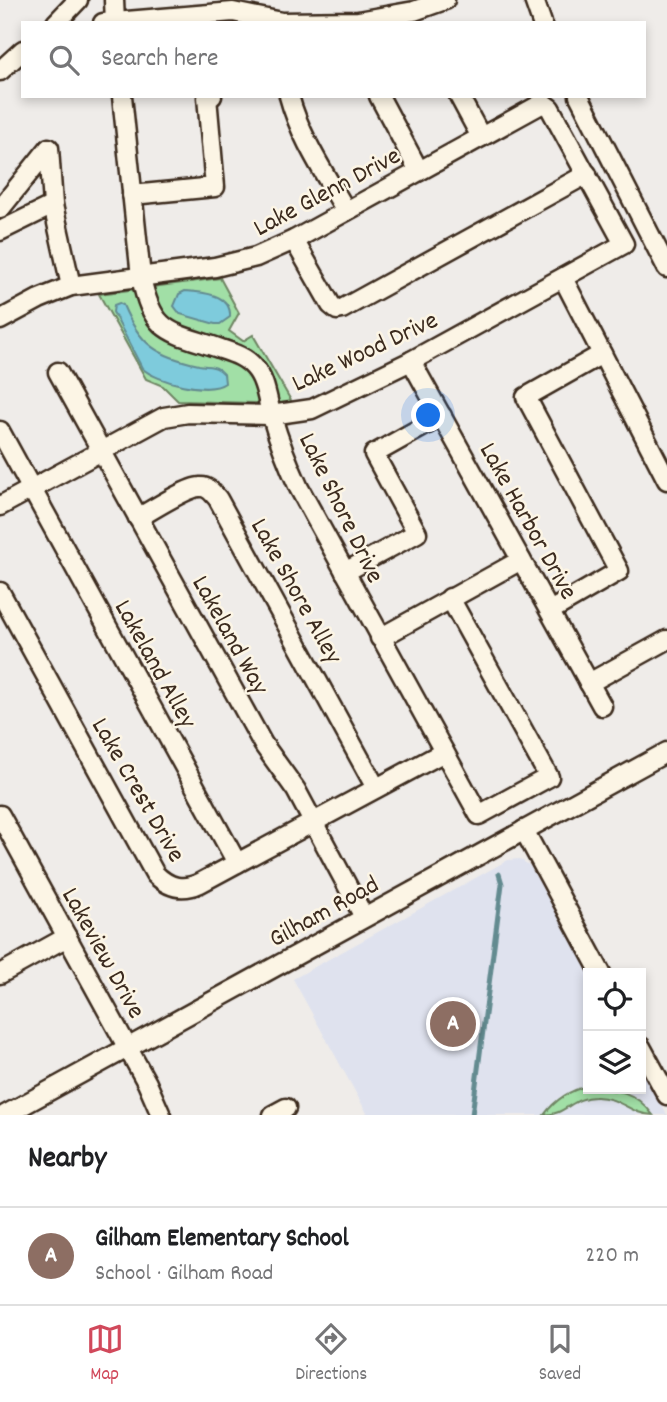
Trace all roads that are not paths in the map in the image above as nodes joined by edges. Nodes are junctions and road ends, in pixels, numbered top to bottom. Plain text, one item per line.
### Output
1 (78, 0) edge
2 (114, 0) edge
3 (444, 0) edge
4 (534, 0) edge
5 (210, 6) edge
6 (417, 17) edge
7 (59, 21) edge
8 (111, 21) edge
9 (117, 21) edge
10 (277, 21) edge
11 (370, 21) edge
12 (541, 21) edge
13 (21, 52) edge
14 (0, 71) edge
15 (122, 98) edge
16 (207, 98) edge
17 (290, 98) edge
18 (380, 98) edge
19 (460, 98) edge
20 (580, 98) edge
21 (481, 137) junction
22 (419, 171) junction
23 (587, 174) junction
24 (132, 195) junction
25 (53, 205) junction
26 (0, 209) edge
27 (346, 211) junction
28 (0, 231) edge
29 (294, 240) junction
30 (667, 268) edge
31 (141, 277) junction
32 (563, 278) junction
33 (71, 286) junction
34 (0, 320) edge
35 (602, 354) junction
36 (411, 360) junction
37 (58, 372) dead end
38 (271, 415) junction
39 (442, 416) junction
40 (0, 432) edge
41 (100, 450) junction
42 (667, 480) edge
43 (31, 488) junction
44 (0, 506) edge
45 (138, 518) junction
46 (521, 559) junction
47 (345, 572) junction
48 (0, 592) edge
49 (450, 598) junction
50 (550, 611) junction
51 (380, 638) junction
52 (667, 640) edge
53 (589, 683) junction
54 (602, 706) dead end
55 (444, 752) junction
56 (667, 752) edge
57 (376, 788) junction
58 (0, 815) edge
59 (314, 823) junction
60 (524, 830) junction
61 (237, 863) junction
62 (364, 917) junction
63 (66, 937) junction
64 (598, 968) edge
65 (0, 974) edge
66 (127, 1047) junction
67 (646, 1056) edge
68 (667, 1095) edge
69 (5, 1115) edge
70 (161, 1115) edge

1 - 7 street
2 - 8 street
3 - 6 street
4 - 12 street
5 - 9 street
5 - 10 street
6 - 11 street
13 - 14 street
15 - 24 street, Lake Shore Drive
16 - 24 street
17 - 27 street
18 - 22 street
19 - 21 street
20 - 30 street
21 - 22 street, Lake Glenn Drive
21 - 23 street, Lake Glenn Drive
22 - 27 street, Lake Glenn Drive
23 - 29 street
23 - 32 street, Lake Wood Drive
24 - 31 street, Lake Shore Drive
25 - 26 street
25 - 28 street
25 - 33 street
27 - 29 street, Lake Glenn Drive
29 - 31 street, Lake Glenn Drive
31 - 33 street, Lake Glenn Drive
31 - 38 street, Lake Shore Drive
32 - 35 street
32 - 36 street, Lake Wood Drive
33 - 34 street, Lake Glenn Drive
35 - 42 street
35 - 50 street
36 - 38 street, Lake Wood Drive
36 - 39 street, Lake Harbor Drive
37 - 41 street, Lakeland Way
38 - 41 street, Lake Wood Drive
38 - 47 street, Lake Shore Drive
39 - 46 street, Lake Harbor Drive
39 - 47 street
40 - 43 street, Lakeland Alley
41 - 43 street, Lake Wood Drive
41 - 45 street, Lakeland Way
43 - 44 street, Lake Wood Drive
43 - 61 street, Lakeland Alley
45 - 57 street, Lake Shore Alley
45 - 59 street, Lakeland Way
46 - 49 street
46 - 50 street, Lake Harbor Drive
47 - 51 street, Lake Shore Drive
48 - 61 street, Lake Crest Drive
49 - 51 street
49 - 55 street, Lake Shore Drive
50 - 53 street, Lake Harbor Drive
51 - 55 street, Lake Shore Drive
52 - 53 street
53 - 54 street, Lake Harbor Drive
55 - 57 street, Lake Crest Drive
56 - 60 street, Gilham Road
57 - 59 street, Lake Crest Drive
58 - 63 street, Lakeview Drive
59 - 61 street, Lake Crest Drive
59 - 62 street, Lakeland Way
60 - 62 street, Gilham Road
60 - 64 street
62 - 66 street, Gilham Road
63 - 65 street
63 - 66 street, Lakeview Drive
66 - 69 street, Gilham Road
66 - 70 street, Lakeview Drive
67 - 68 street

